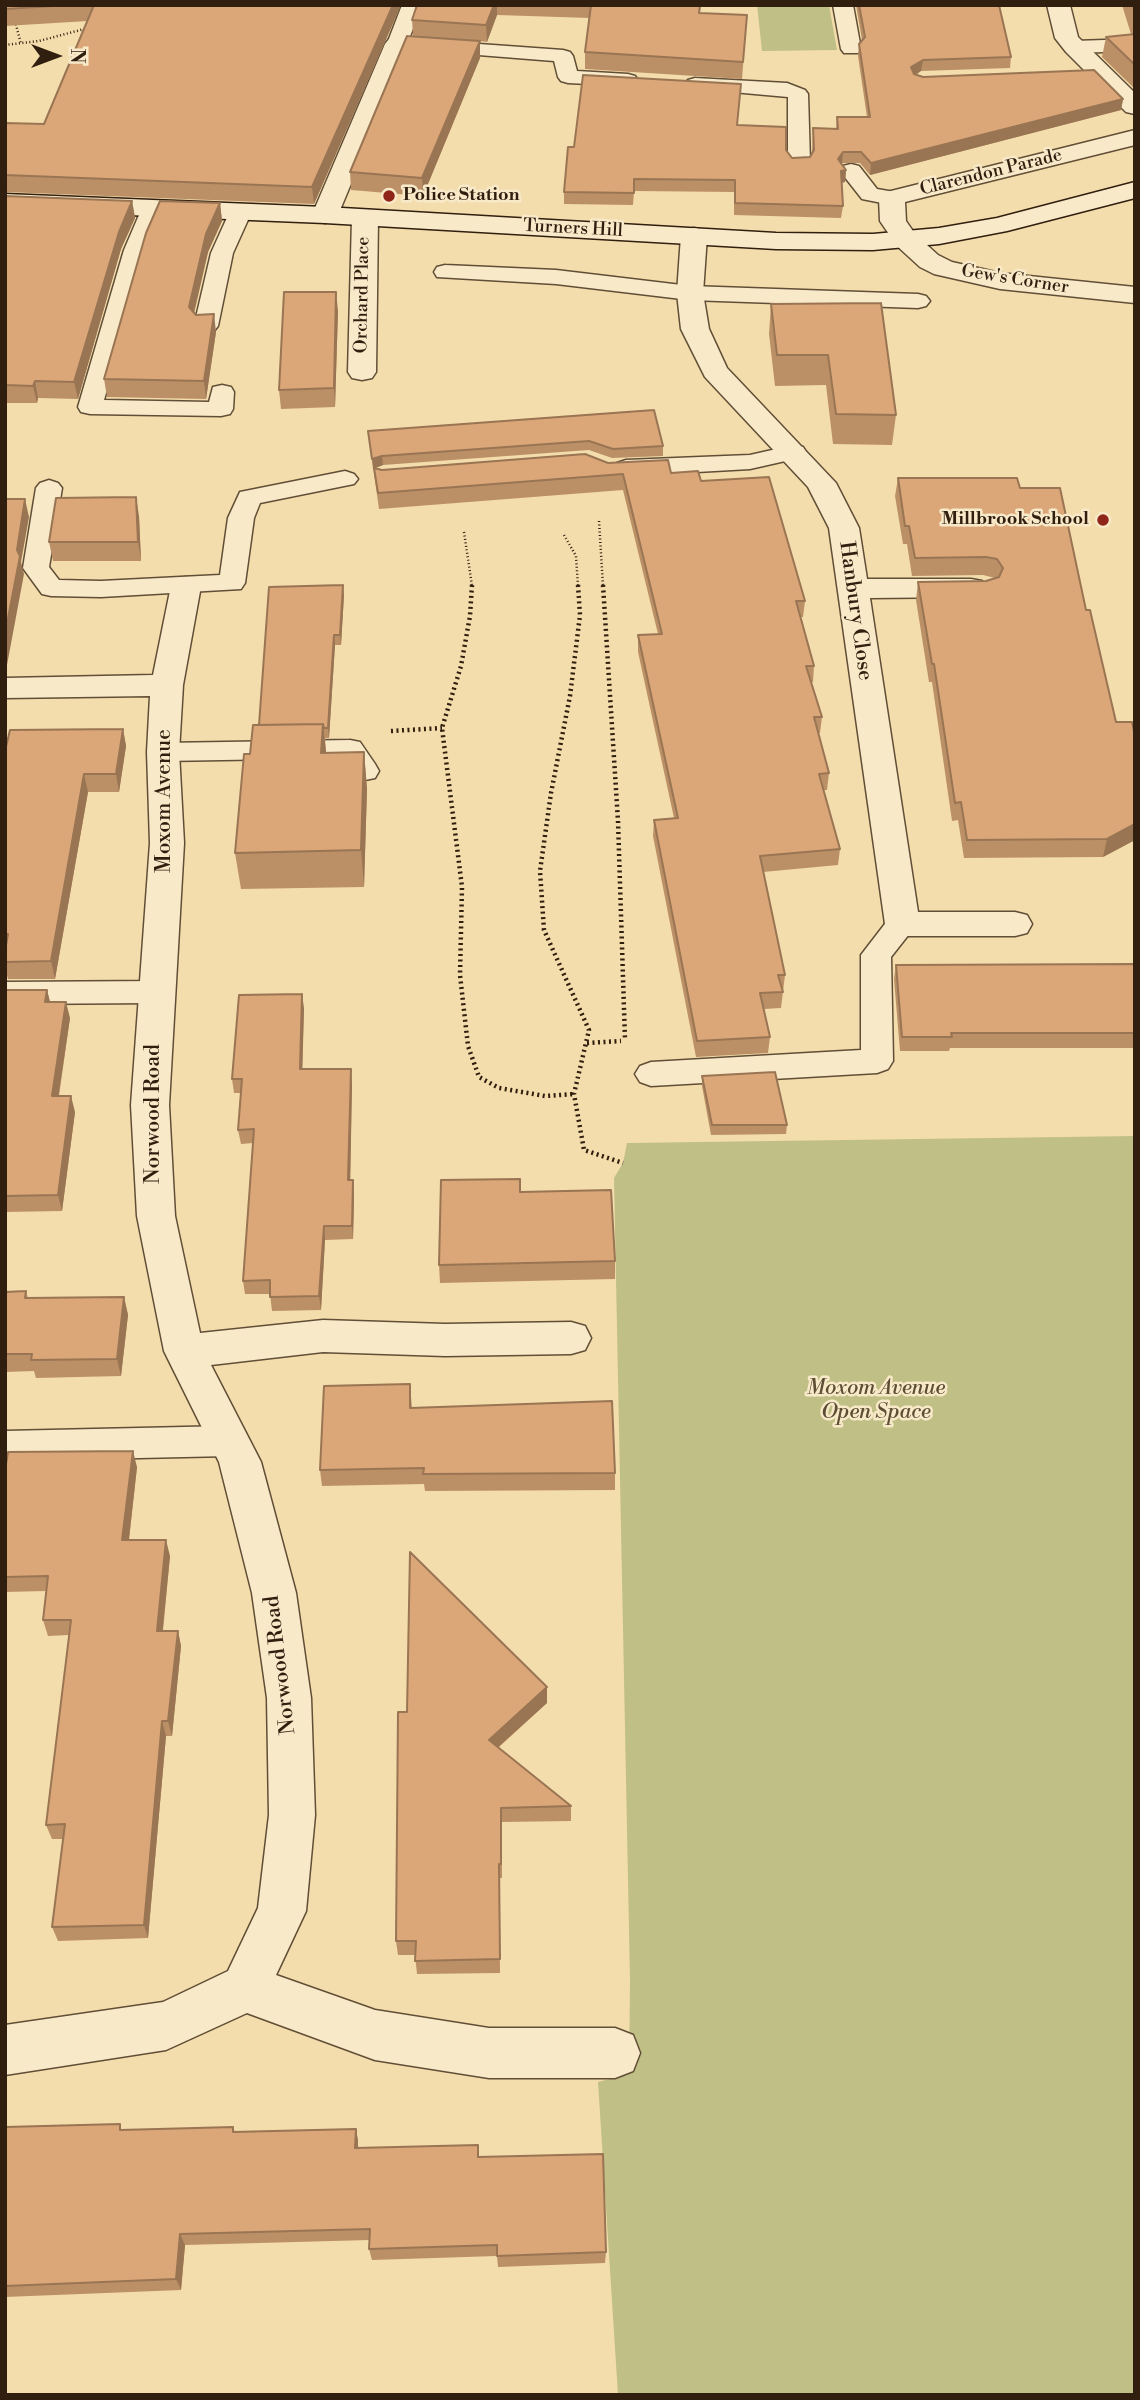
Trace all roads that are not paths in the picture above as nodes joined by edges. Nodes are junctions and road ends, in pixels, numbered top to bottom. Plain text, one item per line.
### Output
1 (411, 5) edge
2 (843, 5) edge
3 (1058, 5) edge
4 (397, 44) junction
5 (1135, 45) edge
6 (1074, 47) junction
7 (851, 49) dead end
8 (646, 81) edge
9 (673, 83) edge
10 (1135, 107) edge
11 (1135, 138) edge
12 (799, 162) edge
13 (850, 170) edge
14 (1135, 190) edge
15 (892, 198) junction
16 (5, 202) edge
17 (153, 208) junction
18 (241, 211) junction
19 (325, 215) junction
20 (365, 218) junction
21 (694, 236) junction
22 (906, 240) junction
23 (445, 272) dead end
24 (690, 293) junction
25 (1135, 295) edge
26 (918, 301) dead end
27 (206, 326) edge
28 (362, 372) dead end
29 (222, 392) dead end
30 (793, 452) junction
31 (598, 464) edge
32 (345, 480) dead end
33 (49, 488) dead end
34 (186, 586) junction
35 (983, 587) edge
36 (854, 589) junction
37 (167, 685) junction
38 (5, 688) edge
39 (163, 752) junction
40 (365, 771) edge
41 (164, 917) joint
42 (902, 924) junction
43 (1015, 924) dead end
44 (156, 992) junction
45 (5, 993) edge
46 (651, 1074) road end
47 (571, 1338) dead end
48 (184, 1351) junction
49 (229, 1441) junction
50 (5, 1446) edge
51 (245, 1988) junction
52 (5, 2050) edge
53 (615, 2053) dead end

1 - 4 lane
2 - 7 lane
3 - 6 street
4 - 8 lane
4 - 19 street
5 - 6 lane
6 - 10 street
9 - 12 lane
11 - 15 street, Clarendon Parade
13 - 15 lane
14 - 22 street, Turners Hill
15 - 22 street, Clarendon Parade
16 - 17 street, Turners Hill
17 - 18 street, Turners Hill
17 - 29 lane
18 - 19 street, Turners Hill
18 - 27 lane
19 - 20 street, Turners Hill
20 - 21 street, Turners Hill
20 - 28 street, Orchard Place
21 - 22 street, Turners Hill
21 - 24 street, Hanbury Close
22 - 25 street, Gew's Corner
23 - 24 lane
24 - 26 lane
24 - 30 street, Hanbury Close
30 - 31 lane
30 - 36 street, Hanbury Close
32 - 34 lane
33 - 34 lane
34 - 37 street, Moxom Avenue
35 - 36 street
36 - 42 street, Hanbury Close
37 - 38 street
37 - 39 street, Moxom Avenue
39 - 40 lane
39 - 41 street, Moxom Avenue
41 - 44 street, Norwood Road
42 - 43 street
42 - 46 lane
44 - 45 lane
44 - 48 street, Norwood Road
47 - 48 street
48 - 49 street, Norwood Road
49 - 50 lane
49 - 51 street, Norwood Road
51 - 52 street
51 - 53 street

